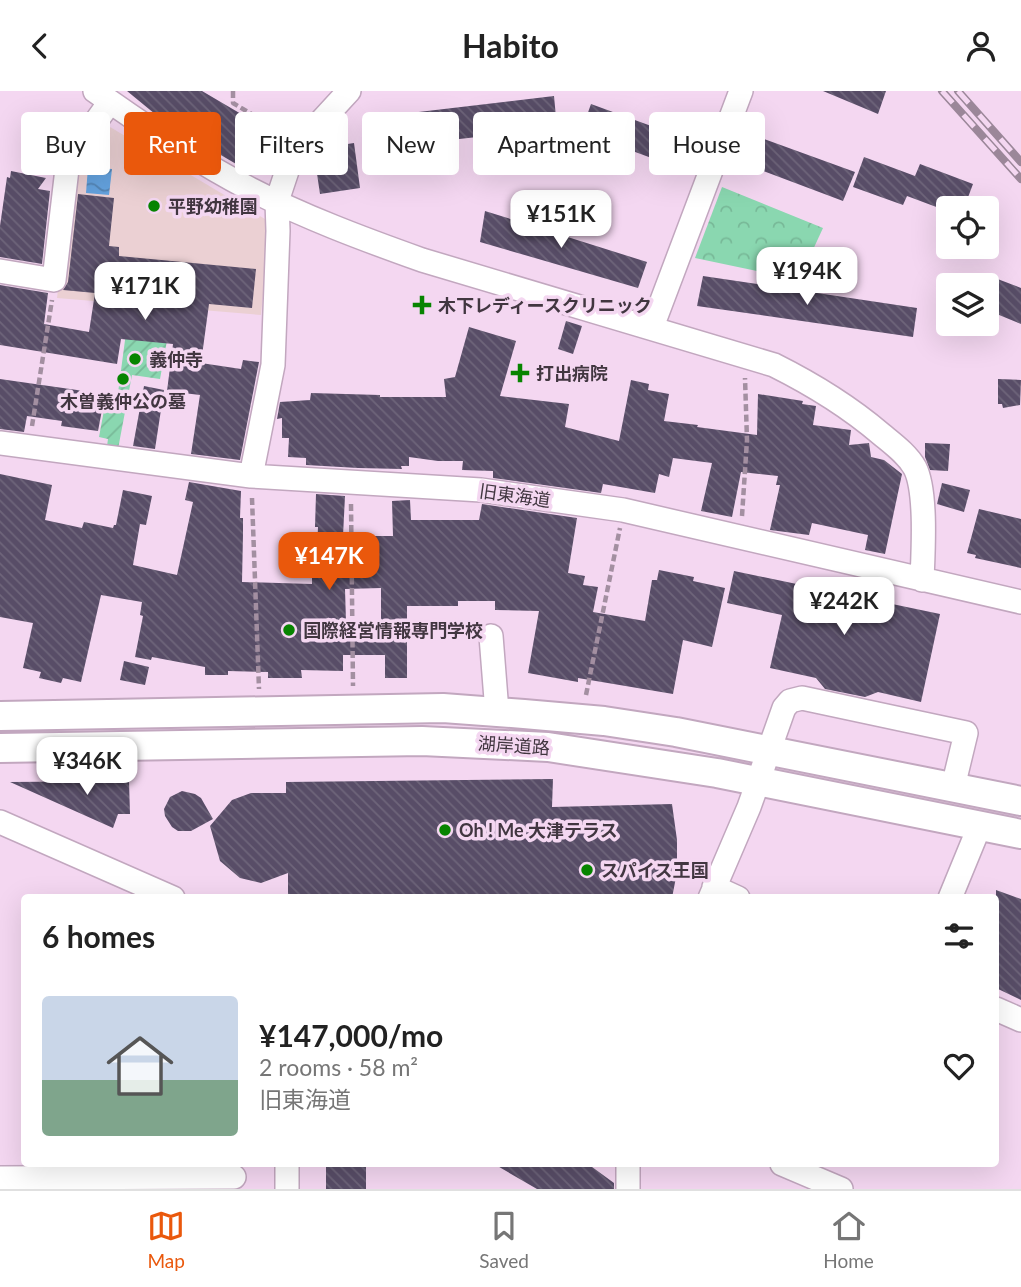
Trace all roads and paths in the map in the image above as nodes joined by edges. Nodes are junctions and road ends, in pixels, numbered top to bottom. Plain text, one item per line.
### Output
1 (233, 91) edge
2 (349, 91) edge
3 (741, 91) edge
4 (100, 94) edge
5 (248, 112) edge
6 (330, 112) edge
7 (286, 175) edge
8 (277, 201) junction
9 (0, 271) edge
10 (54, 280) junction
11 (652, 327) junction
12 (744, 356) junction
13 (0, 443) edge
14 (29, 447) junction
15 (251, 476) junction
16 (351, 482) junction
17 (624, 510) junction
18 (741, 538) junction
19 (922, 580) junction
20 (1021, 602) edge
21 (491, 636) dead end
22 (353, 686) dead end
23 (259, 689) dead end
24 (586, 695) dead end
25 (497, 712) junction
26 (0, 716) edge
27 (0, 748) edge
28 (769, 750) junction
29 (758, 781) junction
30 (953, 787) junction
31 (1021, 801) edge
32 (0, 822) edge
33 (980, 825) junction
34 (1021, 834) edge
35 (712, 893) edge
36 (164, 894) edge
37 (952, 894) edge
38 (999, 1010) edge
39 (1021, 1020) edge
40 (287, 1167) edge
41 (628, 1167) edge
42 (793, 1167) edge
43 (234, 1176) edge
44 (0, 1178) edge
45 (835, 1179) edge
46 (287, 1189) edge
47 (628, 1189) edge

1 - 5 path
2 - 6 street
3 - 11 street
4 - 8 street
4 - 10 street
7 - 8 street
8 - 11 street
8 - 15 street
9 - 10 street
10 - 14 path
11 - 12 street
12 - 18 path
12 - 19 street
13 - 14 street, 旧東海道
14 - 15 street, 旧東海道
15 - 16 street, 旧東海道
15 - 23 path
16 - 17 street, 旧東海道
16 - 22 path
17 - 18 street, 旧東海道
17 - 24 path
18 - 19 street, 旧東海道
19 - 20 street, 旧東海道
21 - 25 street
25 - 26 main road, 湖岸道路
25 - 28 main road, 湖岸道路
27 - 29 main road, 湖岸道路
28 - 29 street
28 - 30 main road, 湖岸道路
28 - 30 street
29 - 33 main road, 湖岸道路
29 - 35 street
30 - 31 main road, 湖岸道路
32 - 36 street
33 - 34 main road, 湖岸道路
33 - 37 street
38 - 39 street
40 - 46 street
41 - 47 street
42 - 45 street
43 - 44 street

